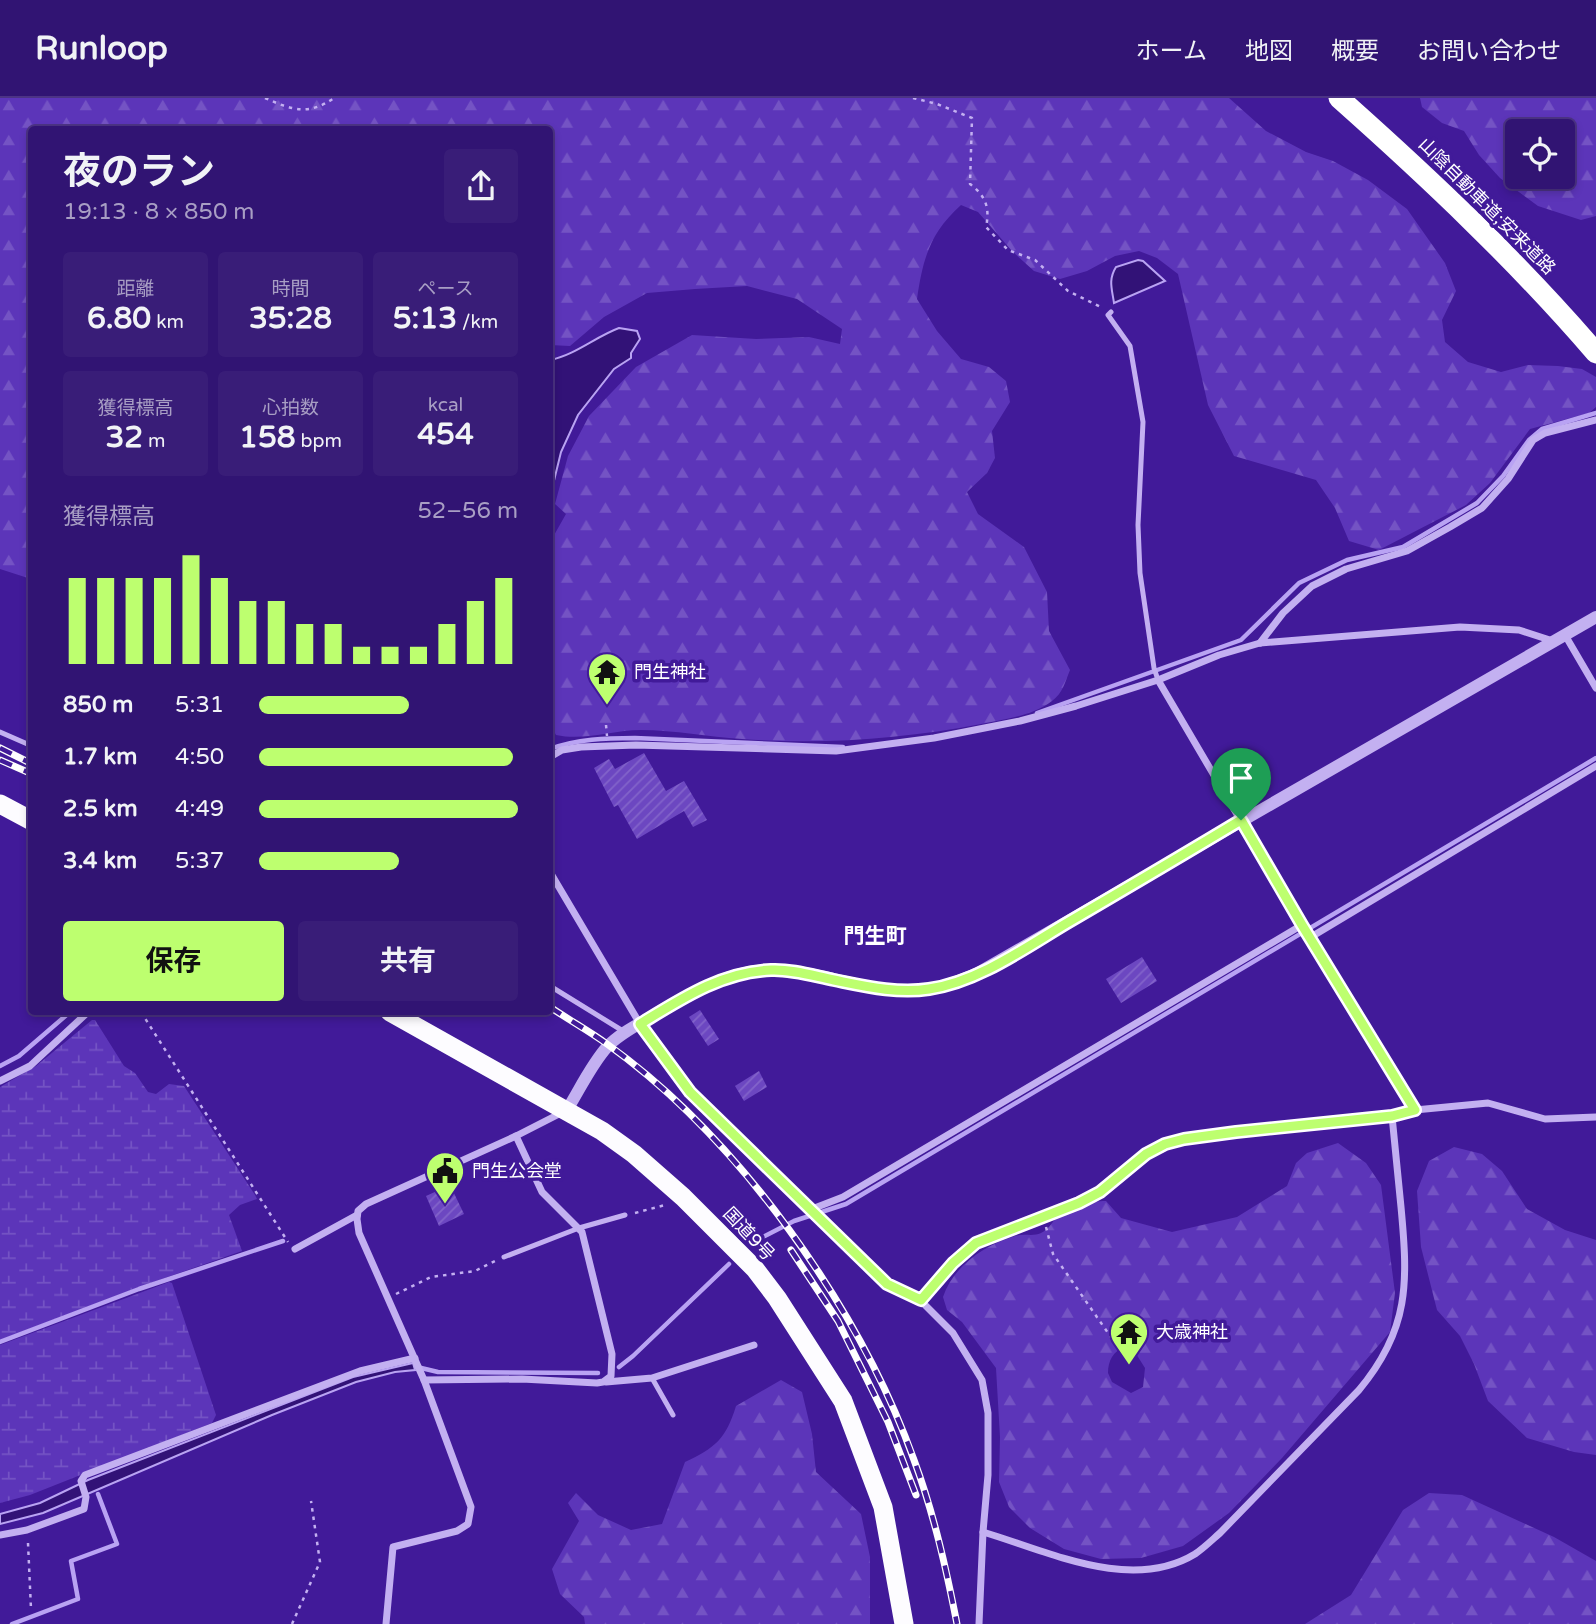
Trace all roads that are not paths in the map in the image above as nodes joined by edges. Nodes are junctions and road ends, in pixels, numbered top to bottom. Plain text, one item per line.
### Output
1 (1339, 98) edge
2 (1111, 312) road end
3 (1596, 353) edge
4 (1596, 420) edge
5 (1596, 617) edge
6 (1559, 638) junction
7 (1261, 643) junction
8 (1157, 678) junction
9 (1596, 688) edge
10 (0, 732) edge
11 (28, 744) edge
12 (553, 755) edge
13 (1596, 766) edge
14 (0, 804) edge
15 (28, 819) edge
16 (1241, 820) junction
17 (553, 877) edge
18 (1302, 925) junction
19 (1311, 937) junction
20 (553, 988) edge
21 (85, 1015) edge
22 (395, 1015) edge
23 (640, 1024) junction
24 (626, 1033) junction
25 (0, 1081) edge
26 (567, 1110) junction
27 (1415, 1110) junction
28 (1392, 1116) junction
29 (1596, 1117) edge
30 (516, 1136) junction
31 (813, 1210) junction
32 (357, 1214) junction
33 (625, 1215) road end
34 (579, 1228) junction
35 (295, 1249) road end
36 (504, 1257) road end
37 (921, 1300) junction
38 (754, 1345) dead end
39 (418, 1364) junction
40 (652, 1378) junction
41 (424, 1380) junction
42 (603, 1382) junction
43 (673, 1415) dead end
44 (983, 1532) junction
45 (0, 1535) edge
46 (386, 1624) edge
47 (904, 1624) edge
48 (979, 1624) edge

1 - 3 highway, 山陰自動車道;安来道路
2 - 8 lane
4 - 7 street
5 - 6 street
6 - 7 street
6 - 9 street
6 - 16 street
7 - 8 street
8 - 12 street
8 - 16 street
10 - 11 lane
13 - 19 street
14 - 15 highway
16 - 18 street
16 - 23 street
17 - 23 street
18 - 19 street
18 - 31 street
19 - 27 street
20 - 24 lane
21 - 25 street
22 - 26 highway, 国道9号
23 - 24 street
23 - 31 street
24 - 26 street
26 - 30 street
26 - 47 highway, 国道9号
27 - 28 street
27 - 29 street
28 - 37 street
28 - 44 street
30 - 32 street
30 - 34 street
31 - 37 street
32 - 35 street
32 - 39 street
33 - 34 lane
34 - 36 lane
34 - 42 street
37 - 44 street
38 - 40 street
39 - 41 street
39 - 45 street
40 - 42 street
40 - 43 lane
41 - 42 street
41 - 46 street
44 - 48 street

